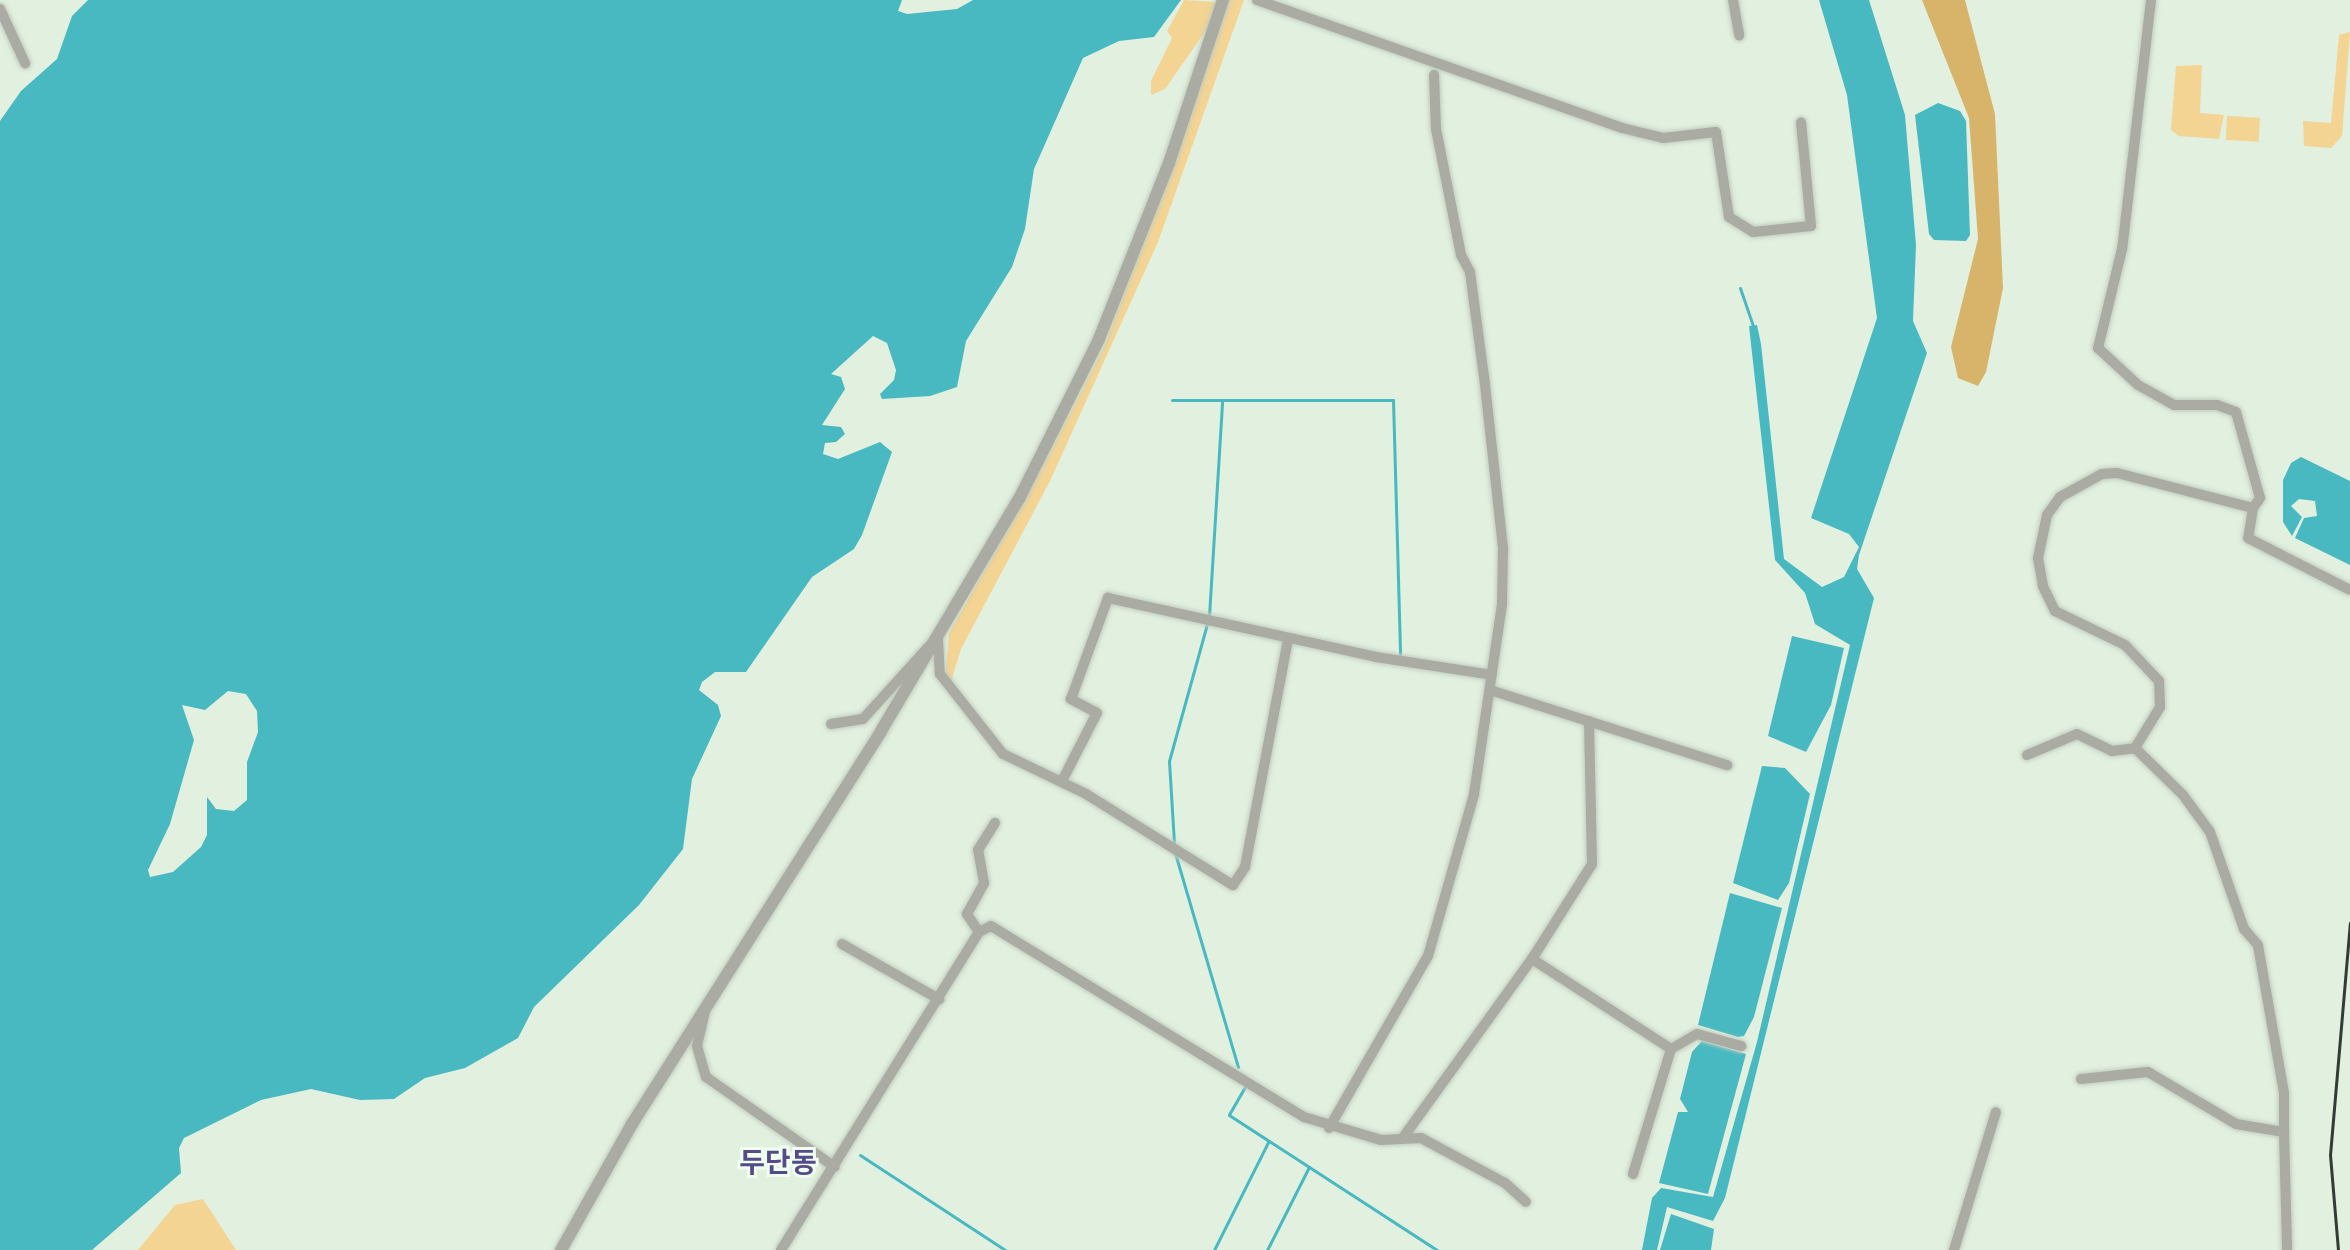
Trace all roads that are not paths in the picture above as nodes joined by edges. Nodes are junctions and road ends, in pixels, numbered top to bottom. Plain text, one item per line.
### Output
1 (1223, 0) edge
2 (1257, 0) edge
3 (1733, 0) edge
4 (2151, 0) edge
5 (0, 9) edge
6 (1739, 35) dead end
7 (25, 63) dead end
8 (1434, 75) dead end
9 (1801, 122) dead end
10 (2253, 508) junction
11 (2350, 590) edge
12 (938, 639) junction
13 (1288, 639) junction
14 (1492, 675) junction
15 (1490, 690) junction
16 (1589, 721) junction
17 (831, 724) dead end
18 (2135, 748) junction
19 (2027, 755) dead end
20 (1727, 765) dead end
21 (1062, 781) junction
22 (995, 823) dead end
23 (979, 932) junction
24 (842, 944) dead end
25 (1532, 959) junction
26 (939, 999) junction
27 (706, 1007) junction
28 (1741, 1046) dead end
29 (1671, 1049) junction
30 (2081, 1079) dead end
31 (1996, 1112) dead end
32 (1329, 1128) junction
33 (2284, 1132) junction
34 (1402, 1139) junction
35 (835, 1167) junction
36 (1633, 1174) dead end
37 (1526, 1202) dead end
38 (561, 1250) edge
39 (781, 1250) edge
40 (1954, 1250) edge
41 (2287, 1250) edge

1 - 12 street
2 - 9 street
3 - 6 street
4 - 10 street
5 - 7 street
8 - 14 street
10 - 11 street
10 - 18 street
12 - 17 street
12 - 21 street
12 - 27 street
13 - 14 street
13 - 21 street
13 - 21 street
14 - 15 street
15 - 16 street
15 - 32 street
16 - 20 street
16 - 25 street
18 - 19 street
18 - 33 street
22 - 23 street
23 - 26 street
23 - 32 street
24 - 26 street
25 - 29 street
25 - 34 street
26 - 35 street
27 - 35 street
27 - 38 street
28 - 29 street
29 - 36 street
30 - 33 street
31 - 40 street
32 - 34 street
33 - 41 street
34 - 37 street
35 - 39 street

